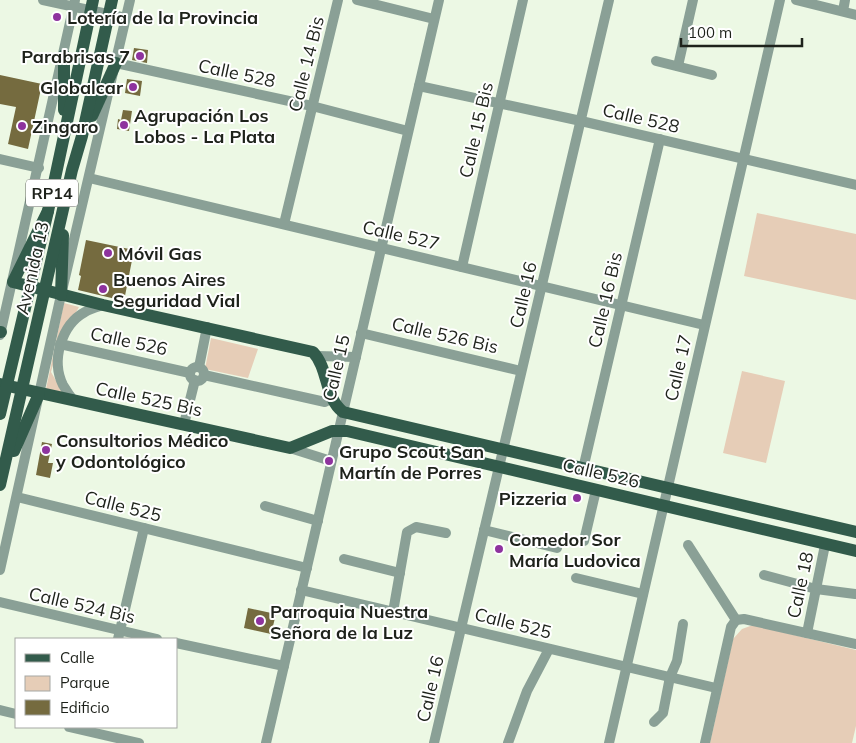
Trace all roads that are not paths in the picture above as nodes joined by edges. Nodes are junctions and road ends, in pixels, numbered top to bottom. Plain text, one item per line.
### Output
1 (43, 0) edge
2 (112, 0) edge
3 (130, 0) edge
4 (338, 0) edge
5 (357, 0) edge
6 (439, 0) edge
7 (523, 0) edge
8 (609, 0) edge
9 (693, 0) edge
10 (780, 0) edge
11 (796, 0) edge
12 (845, 0) edge
13 (74, 4) edge
14 (91, 5) edge
15 (842, 11) junction
16 (856, 14) edge
17 (108, 15) junction
18 (126, 18) junction
19 (434, 19) junction
20 (64, 55) junction
21 (656, 61) dead end
22 (116, 63) junction
23 (678, 66) junction
24 (712, 75) dead end
25 (419, 86) junction
26 (498, 103) junction
27 (312, 106) junction
28 (581, 121) junction
29 (408, 131) junction
30 (65, 135) junction
31 (82, 136) junction
32 (660, 139) junction
33 (742, 158) junction
34 (0, 159) edge
35 (39, 168) junction
36 (89, 178) junction
37 (856, 186) edge
38 (64, 207) junction
39 (48, 211) junction
40 (284, 224) junction
41 (381, 248) junction
42 (462, 267) junction
43 (13, 282) junction
44 (30, 286) junction
45 (542, 286) junction
46 (44, 290) junction
47 (61, 295) junction
48 (103, 305) junction
49 (621, 305) junction
50 (704, 325) junction
51 (207, 328) junction
52 (0, 333) edge
53 (361, 333) junction
54 (60, 344) junction
55 (317, 356) junction
56 (356, 357) junction
57 (522, 371) junction
58 (197, 374) junction
59 (3, 385) edge
60 (22, 389) junction
61 (39, 394) junction
62 (332, 398) junction
63 (74, 401) junction
64 (343, 412) junction
65 (0, 414) edge
66 (184, 424) junction
67 (338, 431) junction
68 (290, 448) junction
69 (503, 450) junction
70 (331, 461) junction
71 (499, 467) junction
72 (583, 469) junction
73 (1, 482) edge
74 (668, 487) junction
75 (596, 490) junction
76 (18, 497) junction
77 (266, 506) dead end
78 (664, 506) junction
79 (318, 521) junction
80 (144, 528) junction
81 (484, 530) junction
82 (856, 532) edge
83 (446, 533) dead end
84 (584, 541) dead end
85 (825, 544) junction
86 (688, 545) dead end
87 (557, 548) dead end
88 (856, 551) edge
89 (344, 559) dead end
90 (307, 568) junction
91 (0, 570) edge
92 (400, 573) junction
93 (764, 575) dead end
94 (576, 578) dead end
95 (816, 589) junction
96 (302, 590) junction
97 (643, 594) junction
98 (855, 594) dead end
99 (0, 602) edge
100 (393, 612) junction
101 (736, 620) junction
102 (683, 624) dead end
103 (461, 628) junction
104 (807, 633) junction
105 (119, 635) edge
106 (148, 638) edge
107 (178, 643) edge
108 (856, 644) edge
109 (549, 649) junction
110 (284, 666) junction
111 (627, 666) junction
112 (670, 676) junction
113 (716, 688) junction
114 (0, 710) edge
115 (15, 714) edge
116 (654, 722) dead end
117 (74, 728) edge
118 (95, 734) edge
119 (139, 743) edge
120 (266, 743) edge
121 (434, 743) edge
122 (508, 743) edge
123 (609, 743) edge
124 (705, 743) edge

1 - 13 street
2 - 17 main road, Avenida 13 / RP14
3 - 18 street
4 - 27 street, Calle 14 Bis
5 - 19 street
6 - 19 street, Calle 15
7 - 26 street, Calle 15 Bis
8 - 28 street, Calle 16
9 - 23 street
10 - 33 street, Calle 17
11 - 15 street
12 - 15 street
13 - 14 street
13 - 20 street
14 - 17 street
14 - 30 main road, Avenida 13 / RP14
15 - 16 street
17 - 18 street
17 - 31 main road, Avenida 13 / RP14
18 - 22 street
19 - 25 street, Calle 15
20 - 30 main road
20 - 35 street
21 - 23 street
22 - 27 street, Calle 528
22 - 31 main road
22 - 36 street
23 - 24 street
25 - 26 street, Calle 528
25 - 29 street, Calle 15
26 - 28 street, Calle 528
26 - 42 street, Calle 15 Bis
27 - 29 street, Calle 528
27 - 40 street, Calle 14 Bis
28 - 32 street, Calle 528
28 - 45 street, Calle 16
29 - 41 street, Calle 15
30 - 39 main road, Avenida 13 / RP14
31 - 38 main road, Avenida 13 / RP14
32 - 33 street, Calle 528
32 - 49 street, Calle 16 Bis
33 - 37 street, Calle 528
33 - 50 street, Calle 17
34 - 35 street
35 - 43 street
36 - 40 street, Calle 527
36 - 47 street
38 - 46 main road, Avenida 13 / RP14
38 - 47 main road
39 - 43 main road
39 - 44 main road, Avenida 13 / RP14
40 - 41 street, Calle 527
41 - 42 street, Calle 527
41 - 53 street, Calle 15
42 - 45 street, Calle 527
43 - 44 main road
43 - 52 street
44 - 46 main road
44 - 59 main road, Avenida 13 / RP14
45 - 49 street, Calle 527
45 - 57 street, Calle 16
46 - 47 main road
46 - 60 main road, Avenida 13 / RP14
47 - 48 main road
47 - 61 street
48 - 51 main road
48 - 54 street
49 - 50 street, Calle 527
49 - 72 street, Calle 16 Bis
50 - 74 street, Calle 17
51 - 55 main road
51 - 58 street
53 - 56 street, Calle 15
53 - 57 street, Calle 526 Bis
54 - 58 street, Calle 526
54 - 63 street
55 - 56 street
55 - 62 main road
56 - 64 street, Calle 15
57 - 69 street, Calle 16
58 - 62 street, Calle 526
58 - 66 street
59 - 60 main road, Calle 525 Bis
59 - 65 main road, Avenida 13 / RP14
60 - 61 main road, Calle 525 Bis
60 - 73 main road, Avenida 13 / RP14
61 - 63 main road, Calle 525 Bis
61 - 73 main road
61 - 76 street
62 - 64 main road
63 - 66 main road, Calle 525 Bis
64 - 67 street, Calle 15
64 - 69 main road, Calle 526
66 - 68 main road, Calle 525 Bis
67 - 68 main road
67 - 70 street, Calle 15
67 - 71 main road, Calle 526
68 - 70 street, Calle 525 Bis
69 - 71 street, Calle 16
69 - 72 main road, Calle 526
70 - 79 street, Calle 15
71 - 75 main road, Calle 526
71 - 81 street, Calle 16
72 - 74 main road, Calle 526
74 - 78 street, Calle 17
74 - 82 main road, Calle 526
75 - 78 main road, Calle 526
75 - 84 street
76 - 80 street, Calle 525
76 - 91 street
77 - 79 street
78 - 85 main road, Calle 526
78 - 97 street, Calle 17
79 - 90 street, Calle 15
80 - 90 street, Calle 525
80 - 105 street
81 - 87 street
81 - 103 street, Calle 16
83 - 92 street
85 - 88 main road, Calle 526
85 - 95 street, Calle 18
86 - 101 street
89 - 92 street
90 - 96 street, Calle 15
92 - 100 street
93 - 95 street
94 - 97 street
95 - 98 street
95 - 104 street, Calle 18
96 - 100 street, Calle 525
96 - 110 street, Calle 15
97 - 111 street, Calle 17
99 - 105 street, Calle 524 Bis
100 - 103 street, Calle 525
101 - 104 street
101 - 113 street
102 - 112 street
103 - 109 street, Calle 525
103 - 121 street, Calle 16
104 - 108 street
105 - 106 street, Calle 524 Bis
107 - 110 street
109 - 111 street, Calle 525
109 - 122 street
110 - 120 street, Calle 15
111 - 112 street, Calle 525
111 - 123 street, Calle 17
112 - 113 street, Calle 525
112 - 116 street
113 - 124 street
114 - 115 street
117 - 118 street
118 - 119 street

